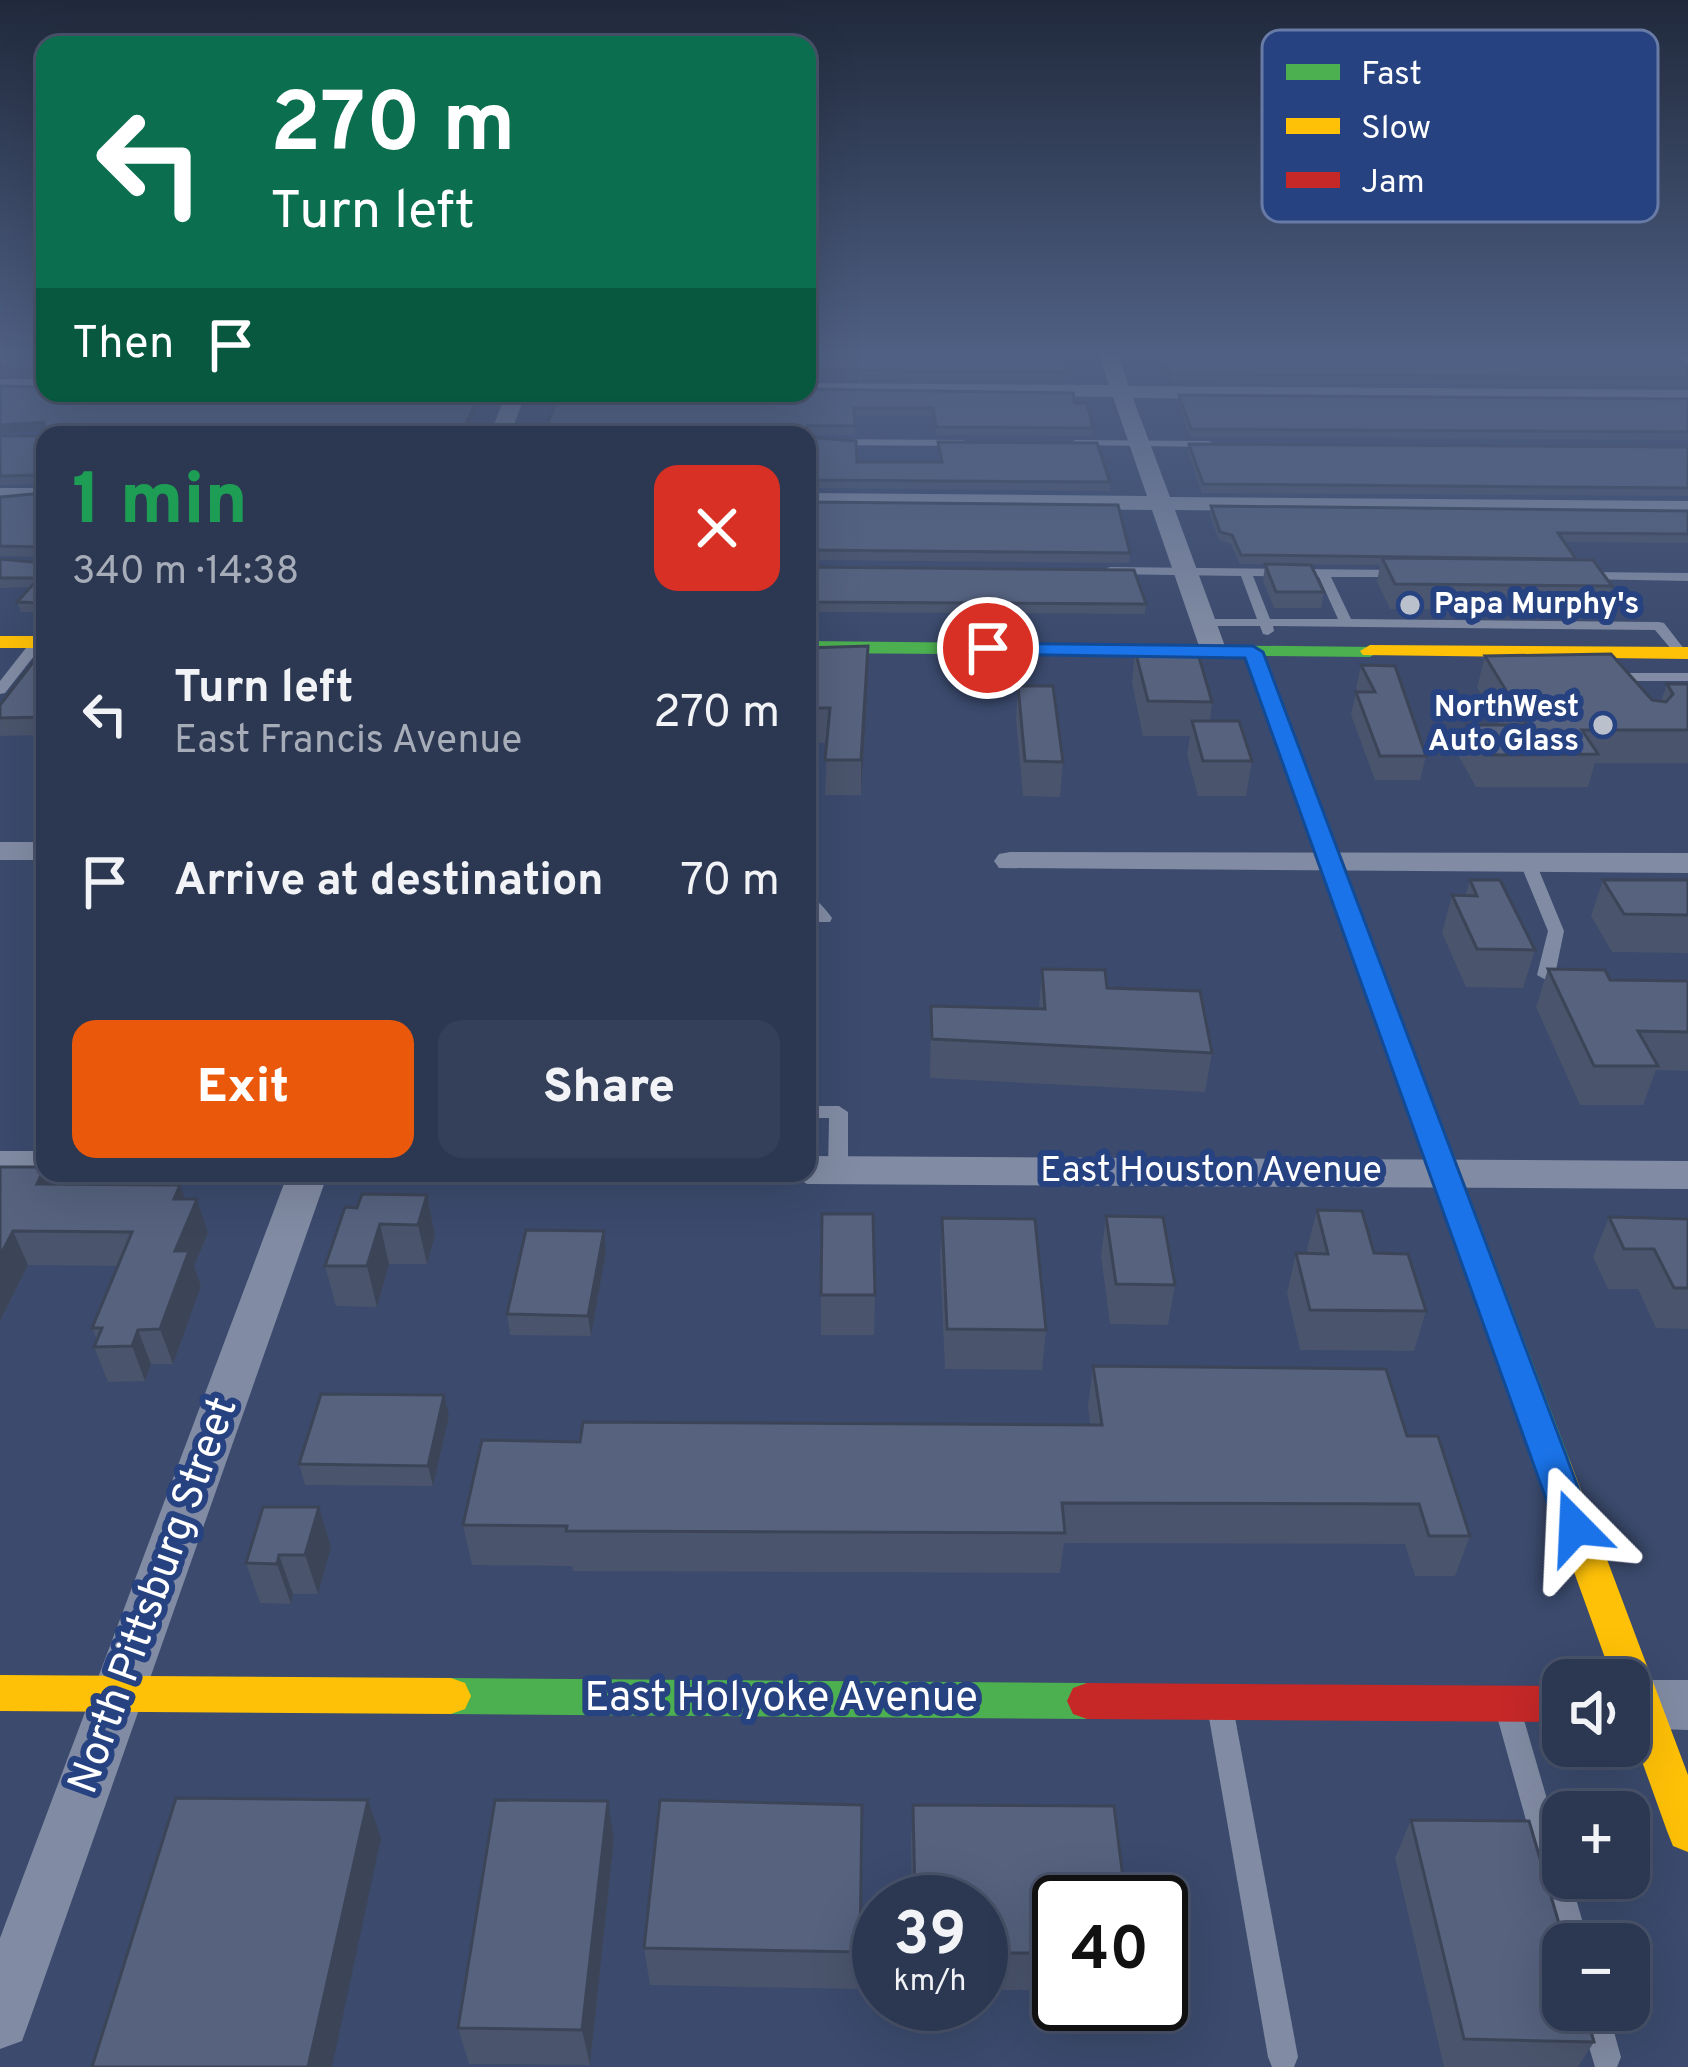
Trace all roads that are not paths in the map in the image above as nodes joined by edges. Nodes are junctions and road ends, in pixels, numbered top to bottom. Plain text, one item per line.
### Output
1 (1141, 449) edge
2 (0, 495) edge
3 (36, 495) edge
4 (816, 500) edge
5 (1160, 504) junction
6 (1688, 508) edge
7 (1092, 571) edge
8 (1187, 572) junction
9 (1246, 573) junction
10 (1324, 574) junction
11 (1415, 574) edge
12 (1574, 576) edge
13 (1688, 577) edge
14 (1264, 623) junction
15 (1346, 623) junction
16 (1372, 623) junction
17 (1209, 636) junction
18 (0, 642) edge
19 (36, 642) edge
20 (816, 646) edge
21 (36, 649) edge
22 (1264, 652) junction
23 (1387, 652) junction
24 (1686, 661) edge
25 (1609, 665) junction
26 (0, 690) edge
27 (1628, 693) edge
28 (0, 851) edge
29 (36, 851) edge
30 (1010, 861) dead end
31 (1330, 863) junction
32 (1528, 863) junction
33 (1688, 863) edge
34 (816, 910) edge
35 (824, 918) dead end
36 (1546, 975) edge
37 (816, 1112) edge
38 (0, 1165) edge
39 (36, 1166) edge
40 (822, 1170) edge
41 (1443, 1174) junction
42 (1688, 1175) edge
43 (305, 1182) edge
44 (0, 1694) edge
45 (120, 1695) junction
46 (1219, 1701) junction
47 (1506, 1703) junction
48 (1542, 1704) edge
49 (1653, 1704) edge
50 (1688, 1831) edge
51 (1568, 1923) edge
52 (0, 2019) edge
53 (1599, 2031) edge
54 (1282, 2057) dead end
55 (1606, 2057) dead end

1 - 5 street
2 - 3 street
4 - 5 street
5 - 6 street
5 - 8 street
7 - 8 lane
8 - 9 lane
8 - 17 street
9 - 10 lane
9 - 14 lane
10 - 11 lane
10 - 15 lane
12 - 13 lane
14 - 15 lane
14 - 17 lane
14 - 22 lane
15 - 16 lane
16 - 23 lane
16 - 24 lane
17 - 20 street
17 - 22 street
18 - 19 street
21 - 26 lane
22 - 23 street
22 - 31 street
23 - 25 street
24 - 25 street
25 - 27 lane
28 - 29 street
30 - 31 street
31 - 32 street
31 - 41 street
32 - 33 street
32 - 36 lane
34 - 35 lane
37 - 40 lane
38 - 39 street
40 - 41 street, East Houston Avenue
41 - 42 street, East Houston Avenue
41 - 49 street
43 - 45 street, North Pittsburg Street
44 - 45 street, East Holyoke Avenue
45 - 46 street, East Holyoke Avenue
45 - 52 street, North Pittsburg Street
46 - 47 street, East Holyoke Avenue
46 - 54 lane
47 - 48 street, East Holyoke Avenue
47 - 51 lane
49 - 50 street
53 - 55 lane

